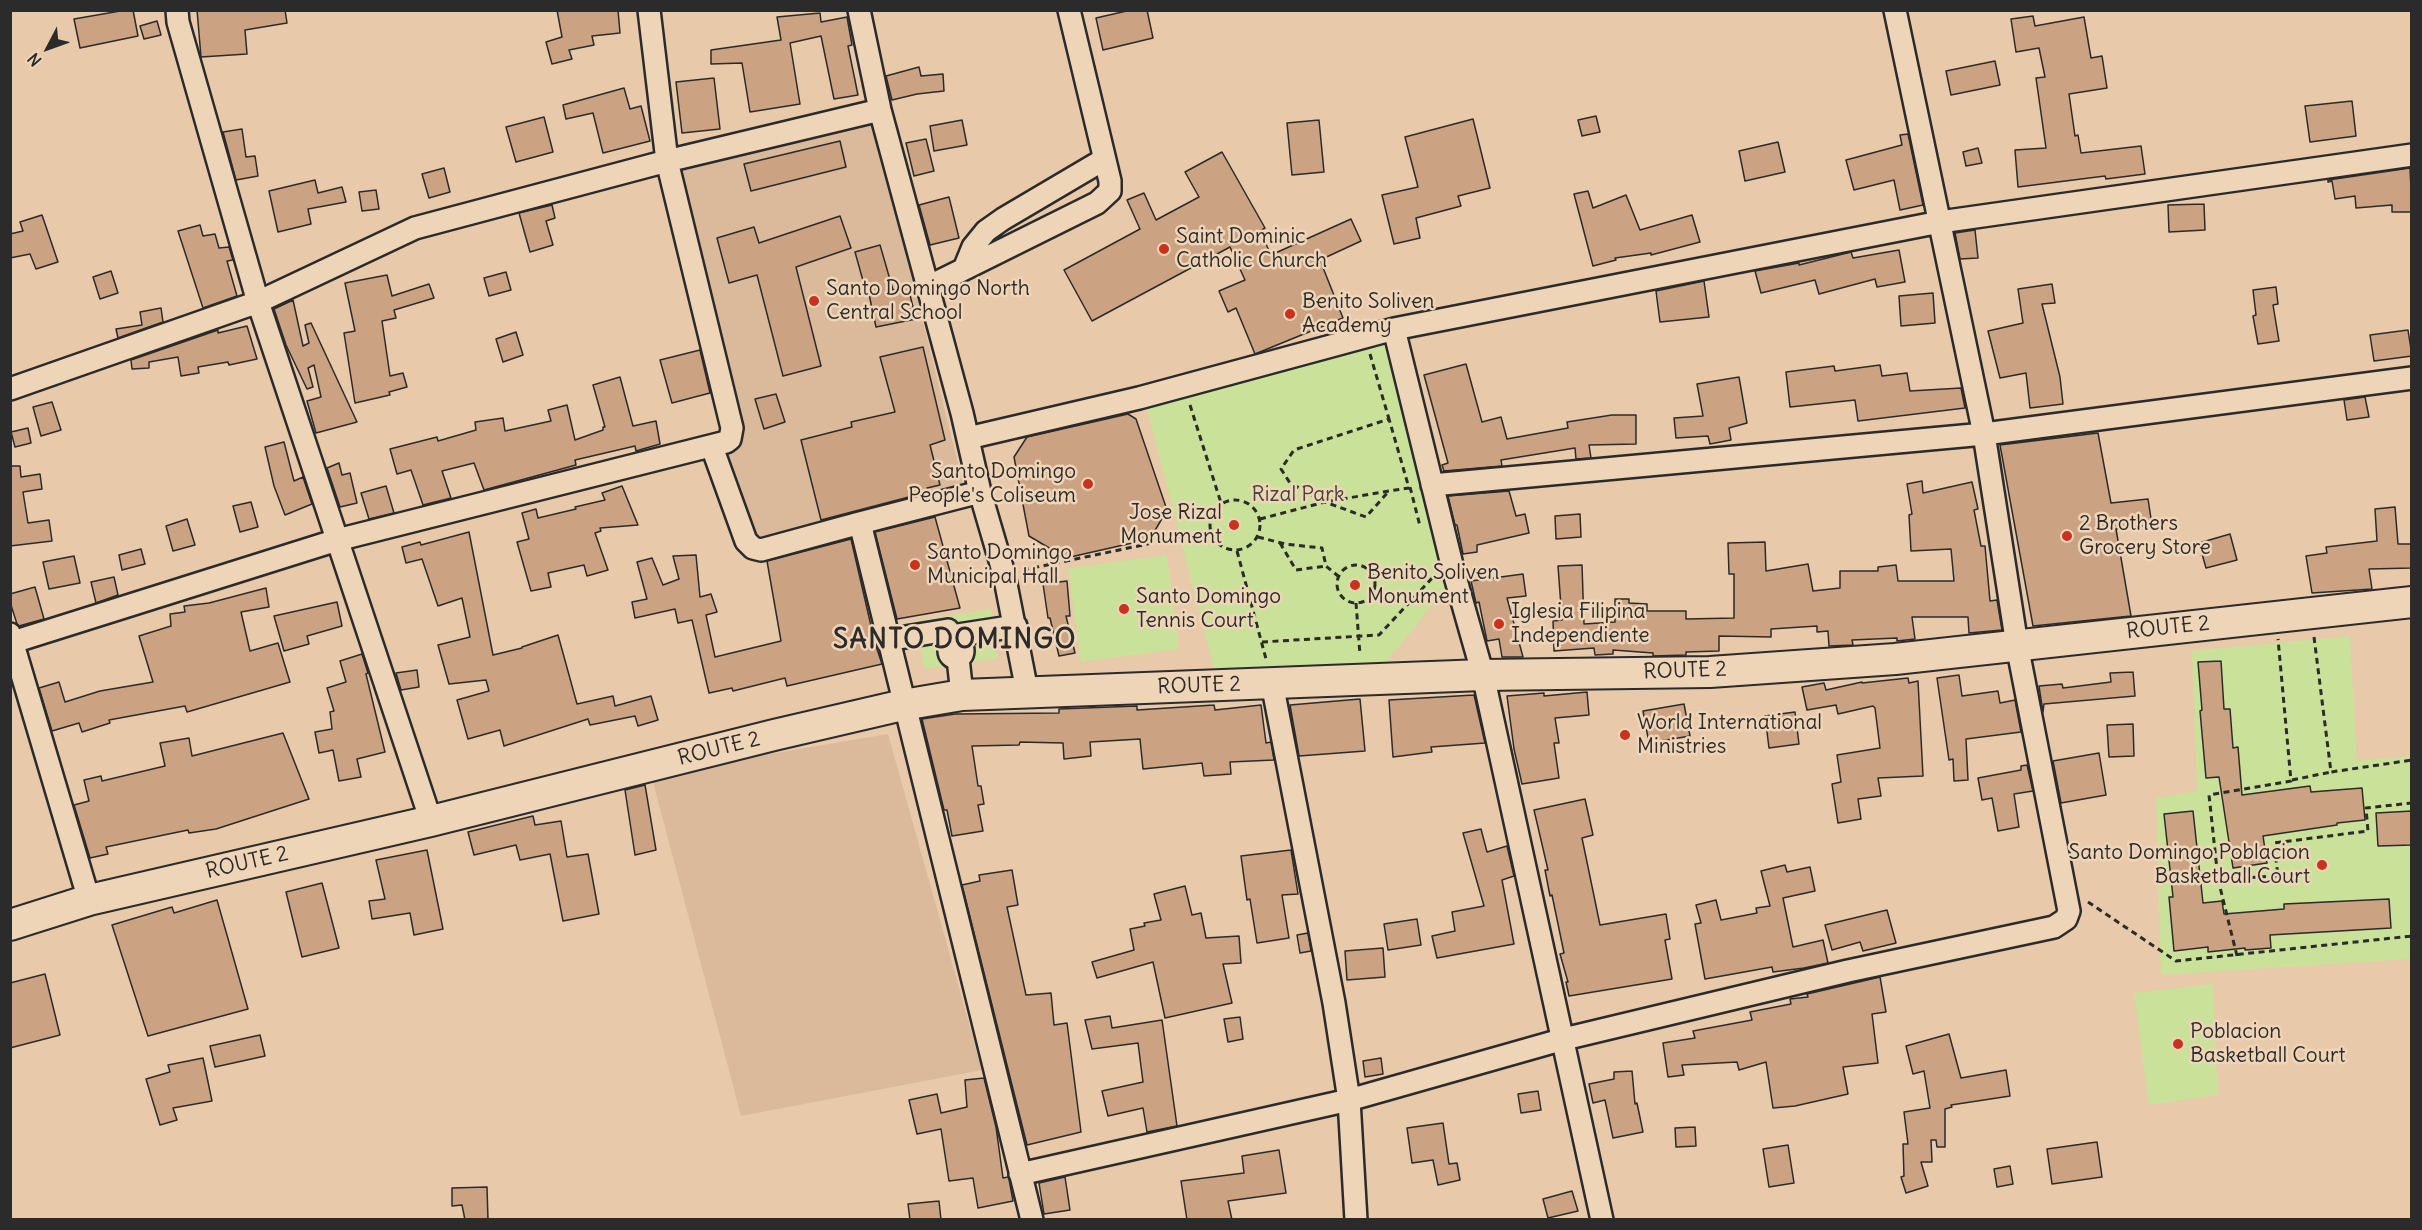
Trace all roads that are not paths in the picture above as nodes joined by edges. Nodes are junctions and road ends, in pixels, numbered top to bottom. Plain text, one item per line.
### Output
1 (177, 10) edge
2 (649, 10) edge
3 (859, 10) edge
4 (1069, 10) edge
5 (1895, 10) edge
6 (880, 110) junction
7 (2412, 155) edge
8 (1103, 160) junction
9 (667, 161) junction
10 (1940, 222) junction
11 (964, 269) junction
12 (926, 288) junction
13 (258, 302) junction
14 (1394, 329) junction
15 (2412, 378) edge
16 (10, 388) edge
17 (1984, 434) junction
18 (968, 438) junction
19 (712, 447) junction
20 (1432, 485) junction
21 (980, 492) junction
22 (860, 523) junction
23 (337, 540) junction
24 (2412, 602) edge
25 (1015, 622) junction
26 (12, 638) edge
27 (954, 639) junction
28 (888, 643) junction
29 (2017, 645) junction
30 (1483, 675) junction
31 (1272, 683) junction
32 (1027, 691) junction
33 (962, 695) junction
34 (903, 705) junction
35 (431, 821) junction
36 (89, 900) junction
37 (10, 925) edge
38 (1564, 1039) junction
39 (1349, 1100) junction
40 (1020, 1174) junction
41 (1032, 1220) edge
42 (1356, 1220) edge
43 (1602, 1220) edge

1 - 13 street
2 - 9 street
3 - 6 street
4 - 8 street
5 - 10 street
6 - 9 street
6 - 12 street
7 - 10 street
8 - 11 street
8 - 11 street
9 - 13 street
9 - 19 street
10 - 14 street
10 - 17 street
11 - 12 street
12 - 18 street
13 - 16 street
13 - 23 street
14 - 18 street
14 - 20 street
15 - 17 street
17 - 20 street
17 - 29 street
18 - 21 street
19 - 22 street
19 - 23 street
20 - 30 street
21 - 22 street
21 - 25 street
22 - 28 street
23 - 26 street
23 - 35 street
24 - 29 highway, ROUTE 2
25 - 27 street
25 - 32 street
26 - 36 street
27 - 28 street
27 - 33 street
28 - 34 street
29 - 30 highway, ROUTE 2
29 - 38 street
30 - 31 highway, ROUTE 2
30 - 38 street
31 - 32 highway, ROUTE 2
31 - 39 street
32 - 33 highway, ROUTE 2
33 - 34 highway, ROUTE 2
34 - 35 highway, ROUTE 2
34 - 40 street
35 - 36 highway, ROUTE 2
36 - 37 highway, ROUTE 2
38 - 39 street
38 - 43 street
39 - 40 street
39 - 42 street
40 - 41 street

